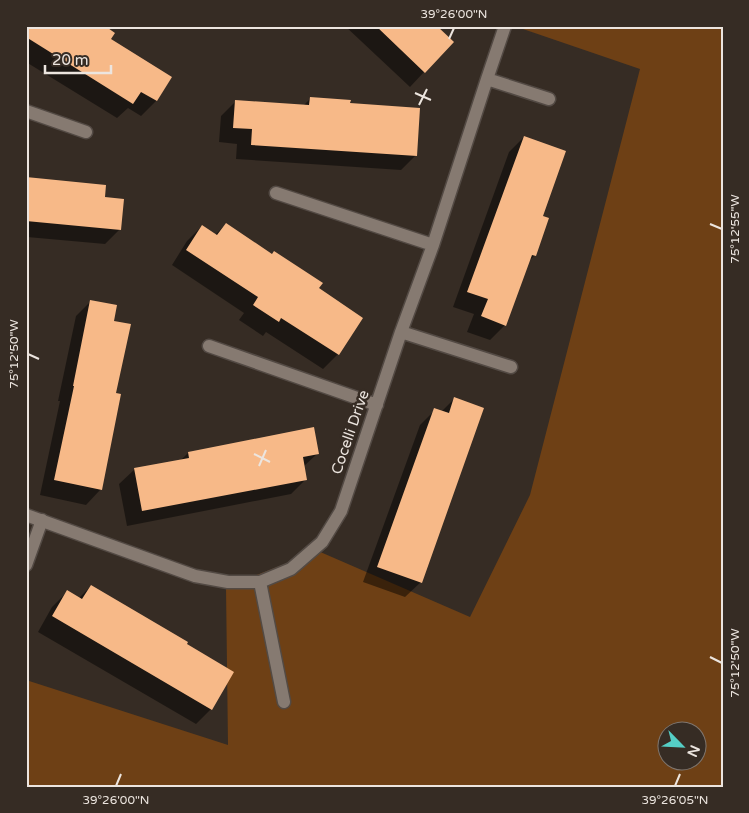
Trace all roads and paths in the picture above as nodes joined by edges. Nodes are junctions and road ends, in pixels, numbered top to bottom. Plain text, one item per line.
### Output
1 (505, 26) edge
2 (487, 79) junction
3 (549, 99) dead end
4 (26, 111) edge
5 (86, 132) dead end
6 (276, 193) dead end
7 (433, 244) junction
8 (401, 332) junction
9 (209, 346) dead end
10 (511, 367) dead end
11 (377, 405) junction
12 (26, 514) edge
13 (42, 520) junction
14 (26, 565) edge
15 (260, 582) junction
16 (284, 702) dead end

1 - 2 street, Cocelli Drive
2 - 3 street
2 - 7 street, Cocelli Drive
4 - 5 street
6 - 7 street
7 - 8 street, Cocelli Drive
8 - 10 street
8 - 11 street, Cocelli Drive
9 - 11 street
11 - 15 street, Cocelli Drive
12 - 13 street, Cocelli Drive
13 - 14 street
13 - 15 street, Cocelli Drive
15 - 16 street

